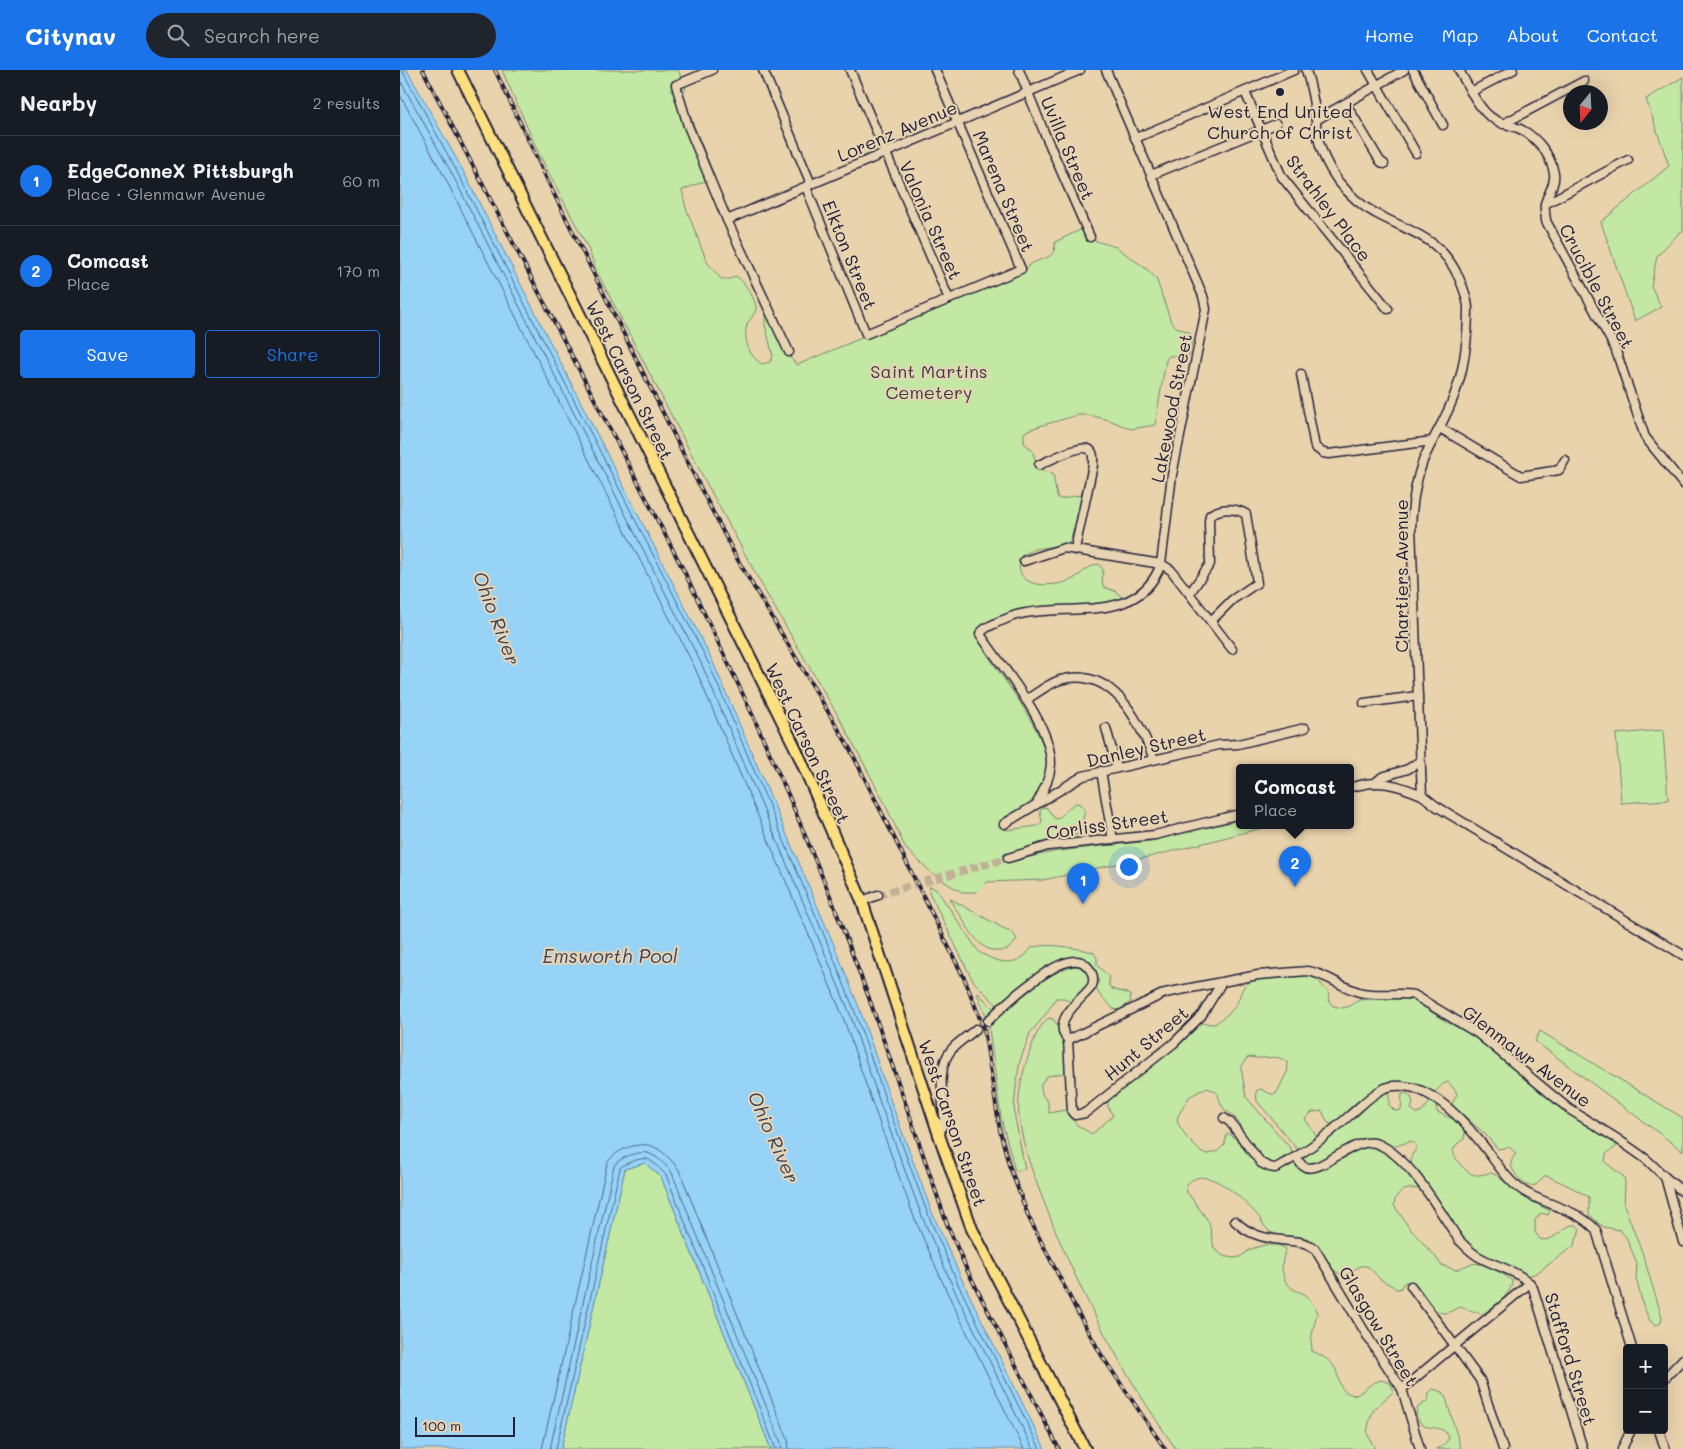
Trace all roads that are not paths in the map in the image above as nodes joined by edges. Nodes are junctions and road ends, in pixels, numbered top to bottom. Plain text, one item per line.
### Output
1 (458, 70) edge
2 (712, 70) edge
3 (763, 70) edge
4 (850, 70) edge
5 (935, 70) edge
6 (1019, 70) edge
7 (1057, 70) edge
8 (1080, 70) edge
9 (1106, 70) edge
10 (1294, 70) edge
11 (1306, 70) edge
12 (1368, 70) edge
13 (1404, 70) edge
14 (1413, 70) edge
15 (1459, 70) edge
16 (1514, 70) edge
17 (1061, 78) junction
18 (1584, 81) dead end
19 (1378, 86) junction
20 (1028, 92) junction
21 (1245, 92) junction
22 (1471, 92) junction
23 (1346, 104) junction
24 (1316, 120) junction
25 (958, 122) junction
26 (1276, 124) dead end
27 (1503, 124) junction
28 (1443, 125) dead end
29 (1262, 129) junction
30 (1136, 138) junction
31 (885, 153) junction
32 (1416, 153) dead end
33 (1628, 160) dead end
34 (1384, 164) dead end
35 (1151, 175) junction
36 (809, 185) junction
37 (1545, 204) junction
38 (727, 220) junction
39 (1090, 237) dead end
40 (949, 299) junction
41 (1388, 309) dead end
42 (789, 352) dead end
43 (1301, 374) dead end
44 (1440, 428) junction
45 (1434, 440) junction
46 (1565, 460) dead end
47 (1039, 465) dead end
48 (1683, 484) edge
49 (1075, 549) junction
50 (1024, 561) dead end
51 (1161, 564) junction
52 (1190, 593) junction
53 (1211, 621) junction
54 (1232, 649) dead end
55 (1418, 696) junction
56 (1026, 700) junction
57 (1364, 703) dead end
58 (1106, 728) dead end
59 (1305, 728) dead end
60 (1154, 759) junction
61 (1420, 761) junction
62 (1117, 768) junction
63 (1101, 771) junction
64 (1375, 783) junction
65 (1354, 786) edge
66 (1422, 794) junction
67 (1037, 803) junction
68 (1236, 815) edge
69 (1004, 824) dead end
70 (1113, 840) junction
71 (1008, 858) tunnel mouth
72 (878, 895) tunnel mouth
73 (862, 901) junction
74 (1683, 955) edge
75 (1222, 982) junction
76 (988, 1021) tunnel mouth
77 (976, 1030) tunnel mouth
78 (1068, 1040) junction
79 (1224, 1118) dead end
80 (940, 1138) junction
81 (1296, 1157) junction
82 (1665, 1176) junction
83 (1683, 1192) edge
84 (1235, 1221) dead end
85 (1683, 1242) edge
86 (1530, 1282) junction
87 (1411, 1286) dead end
88 (1455, 1344) junction
89 (1631, 1344) edge
90 (1683, 1359) edge
91 (1668, 1375) edge
92 (1402, 1388) junction
93 (1629, 1434) edge
94 (1660, 1434) edge
95 (1085, 1449) edge
96 (1420, 1449) edge
97 (1503, 1449) edge
98 (1583, 1449) edge
99 (1622, 1449) edge
100 (1665, 1449) edge

1 - 73 main road, West Carson Street
2 - 38 street
3 - 36 street, Elkton Street
4 - 31 street, Valonia Street
5 - 25 street, Marena Street
6 - 20 street, Uvilla Street
7 - 17 street
8 - 17 street, Lorenz Avenue
9 - 30 street, Lakewood Street
10 - 21 street
11 - 24 street, Chartiers Avenue
12 - 19 street
13 - 19 street
14 - 28 street
15 - 22 street
16 - 22 street
17 - 20 street, Lorenz Avenue
18 - 27 street
19 - 23 street
19 - 32 street
20 - 25 street, Lorenz Avenue
20 - 39 street, Uvilla Street
21 - 29 street, Strahley Place
21 - 30 street
22 - 27 street
23 - 24 street
23 - 34 street
24 - 44 street, Chartiers Avenue
25 - 31 street, Lorenz Avenue
25 - 40 street, Marena Street
26 - 29 street
27 - 37 street
29 - 35 street
29 - 41 street, Strahley Place
30 - 35 street, Lakewood Street
31 - 36 street, Lorenz Avenue
31 - 40 street, Valonia Street
33 - 37 street
35 - 51 street, Lakewood Street
36 - 38 street, Lorenz Avenue
36 - 40 street, Elkton Street
37 - 48 street, Crucible Street
38 - 42 street
43 - 45 street
44 - 45 street, Chartiers Avenue
44 - 46 street
45 - 55 street, Chartiers Avenue
47 - 49 street
49 - 50 street
49 - 51 street
51 - 52 street
51 - 56 street, Lakewood Street
52 - 53 street
52 - 53 street
53 - 54 street
55 - 57 street
55 - 61 street, Chartiers Avenue
56 - 60 street
56 - 67 street
58 - 62 street
59 - 60 street, Danley Street
60 - 62 street, Danley Street
61 - 64 street
61 - 66 street, Chartiers Avenue
62 - 63 street, Danley Street
63 - 67 street, Danley Street
63 - 70 street
64 - 65 street
64 - 66 street
66 - 74 street
67 - 69 street, Danley Street
68 - 70 street, Corliss Street
70 - 71 street, Corliss Street
72 - 73 street
73 - 80 main road, West Carson Street
75 - 78 street, Glenmawr Avenue
75 - 78 street, Hunt Street
75 - 82 street, Glenmawr Avenue
76 - 78 street
77 - 80 street
79 - 81 street
80 - 95 main road, West Carson Street
81 - 86 street, Stafford Street
81 - 89 street
82 - 83 street, Glenmawr Avenue
82 - 85 street
84 - 92 street, Glasgow Street
86 - 88 street
86 - 98 street, Stafford Street
87 - 88 street
88 - 92 street
88 - 97 street
90 - 91 street
92 - 96 street, Glasgow Street
93 - 99 street
94 - 100 street

